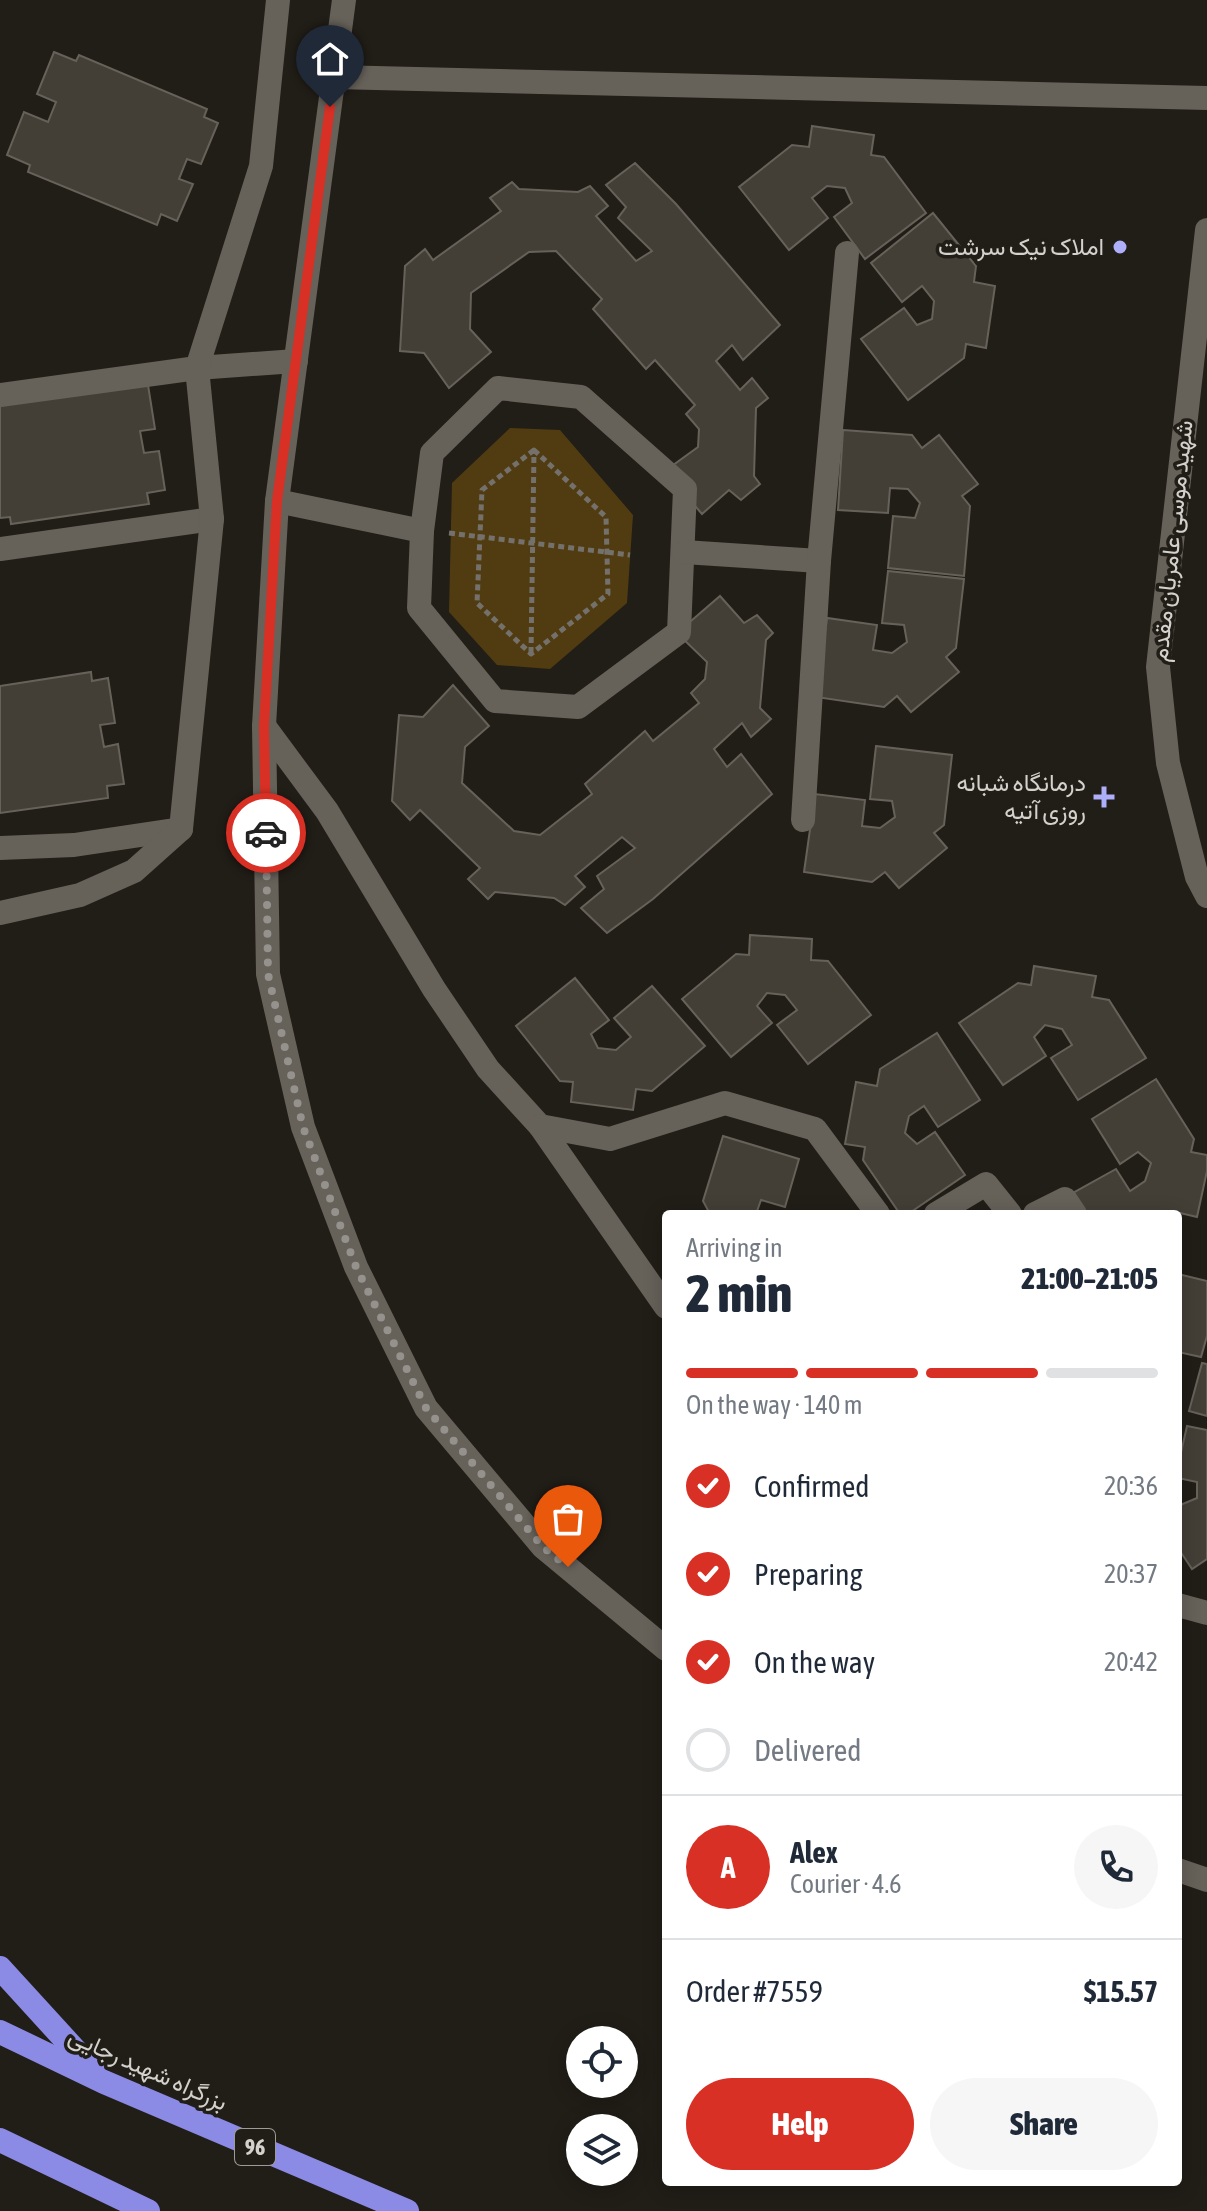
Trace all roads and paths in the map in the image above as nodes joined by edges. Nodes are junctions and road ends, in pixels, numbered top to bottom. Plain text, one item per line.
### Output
1 (278, 0) edge
2 (344, 0) edge
3 (334, 77) junction
4 (1207, 98) edge
5 (1207, 230) edge
6 (847, 253) dead end
7 (296, 361) junction
8 (197, 368) junction
9 (0, 395) edge
10 (534, 450) junction
11 (277, 501) junction
12 (212, 519) junction
13 (422, 531) junction
14 (480, 537) junction
15 (533, 544) junction
16 (0, 549) edge
17 (684, 552) junction
18 (607, 553) junction
19 (630, 555) dead end
20 (819, 561) junction
21 (531, 654) junction
22 (264, 726) junction
23 (803, 820) dead end
24 (181, 829) junction
25 (0, 848) edge
26 (1207, 896) edge
27 (0, 913) edge
28 (540, 1126) junction
29 (875, 1210) edge
30 (943, 1210) edge
31 (1007, 1210) edge
32 (1043, 1210) edge
33 (1072, 1210) edge
34 (662, 1301) edge
35 (1182, 1606) edge
36 (1207, 1613) edge
37 (662, 1646) edge
38 (1182, 1871) edge
39 (1207, 1880) edge
40 (0, 1968) edge
41 (0, 2032) edge
42 (104, 2082) junction
43 (0, 2140) edge
44 (148, 2211) edge
45 (407, 2211) edge

1 - 8 street
2 - 3 street
3 - 4 street
3 - 7 street
5 - 26 street, شهید موسی عامریان مقدم
6 - 20 street
7 - 8 street
7 - 11 street
8 - 9 street
8 - 12 street
10 - 14 path
10 - 15 path
10 - 18 path
11 - 13 street
11 - 22 street
12 - 16 street
12 - 24 street
13 - 14 path
13 - 17 street
13 - 17 street
14 - 15 path
14 - 21 path
15 - 18 path
15 - 21 path
17 - 20 street
18 - 19 path
18 - 21 path
20 - 23 street
22 - 28 street
22 - 37 street
24 - 25 street
24 - 27 street
28 - 29 street
28 - 34 street
30 - 31 street
32 - 33 street
35 - 36 street
38 - 39 street
40 - 42 highway
41 - 42 highway, بزرگراه شهید رجایی / 96
42 - 45 highway, بزرگراه شهید رجایی / 96
43 - 44 highway

